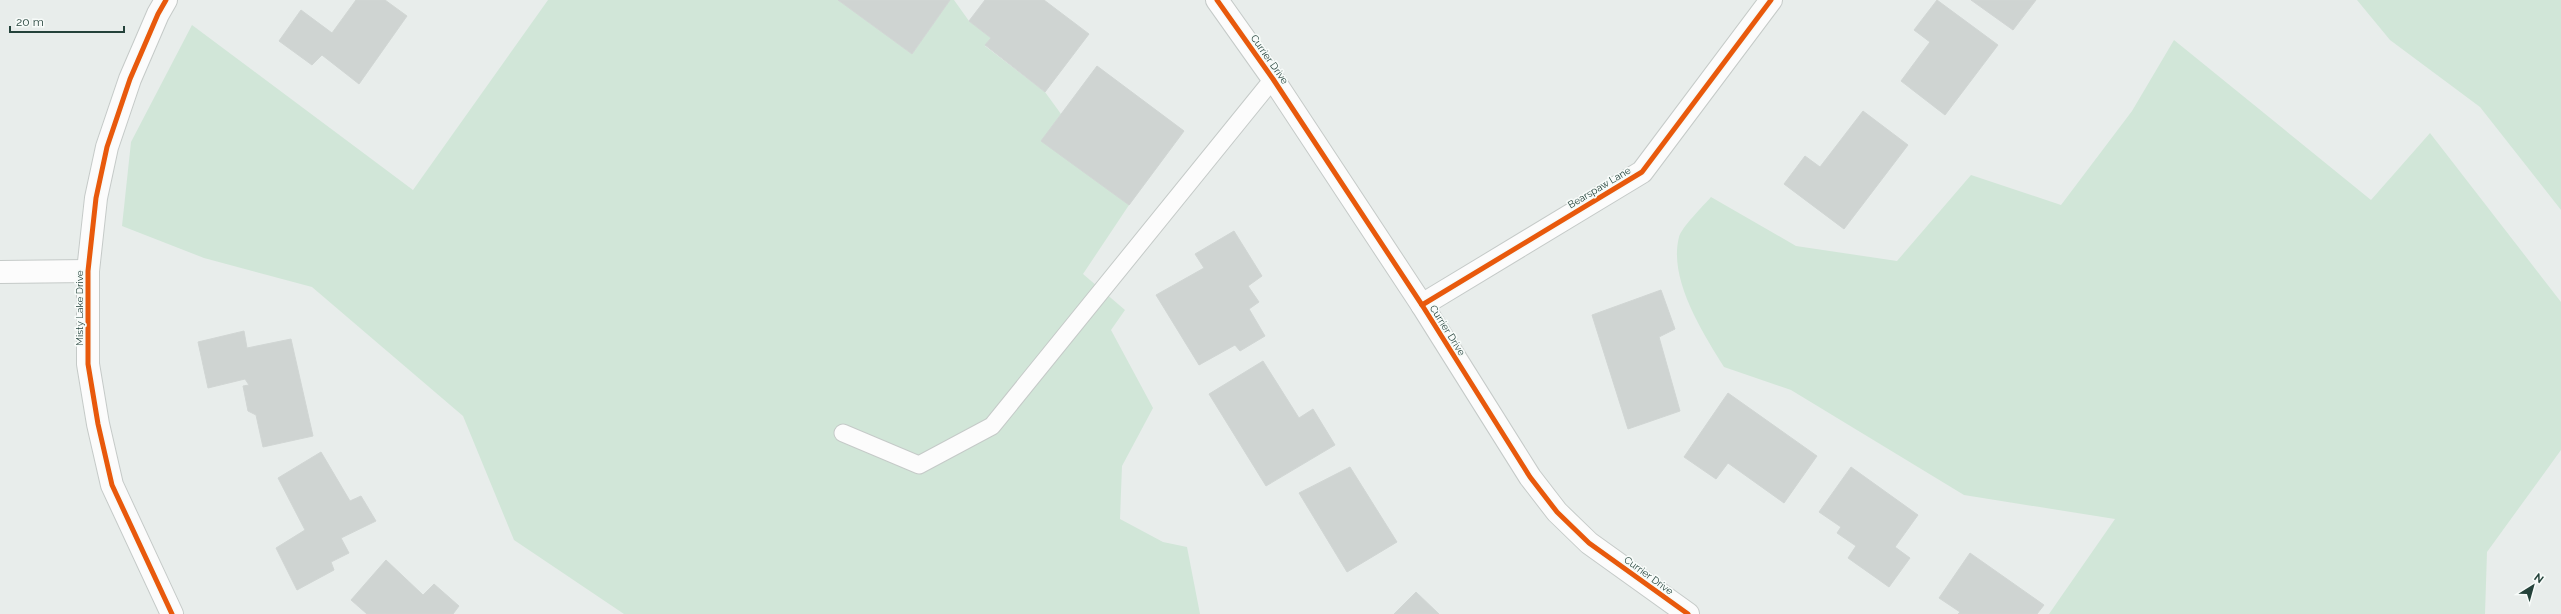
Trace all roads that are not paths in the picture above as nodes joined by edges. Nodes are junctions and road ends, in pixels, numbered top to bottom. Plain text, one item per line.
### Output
1 (166, 0) edge
2 (1217, 0) edge
3 (1772, 0) edge
4 (1273, 79) junction
5 (88, 271) junction
6 (0, 272) edge
7 (1422, 305) junction
8 (843, 433) dead end
9 (172, 614) edge
10 (1688, 614) edge

1 - 5 street, Misty Lake Drive
2 - 4 street, Currier Drive
3 - 7 street, Bearspaw Lane
4 - 7 street, Currier Drive
4 - 8 lane
5 - 6 street
5 - 9 street, Misty Lake Drive
7 - 10 street, Currier Drive

